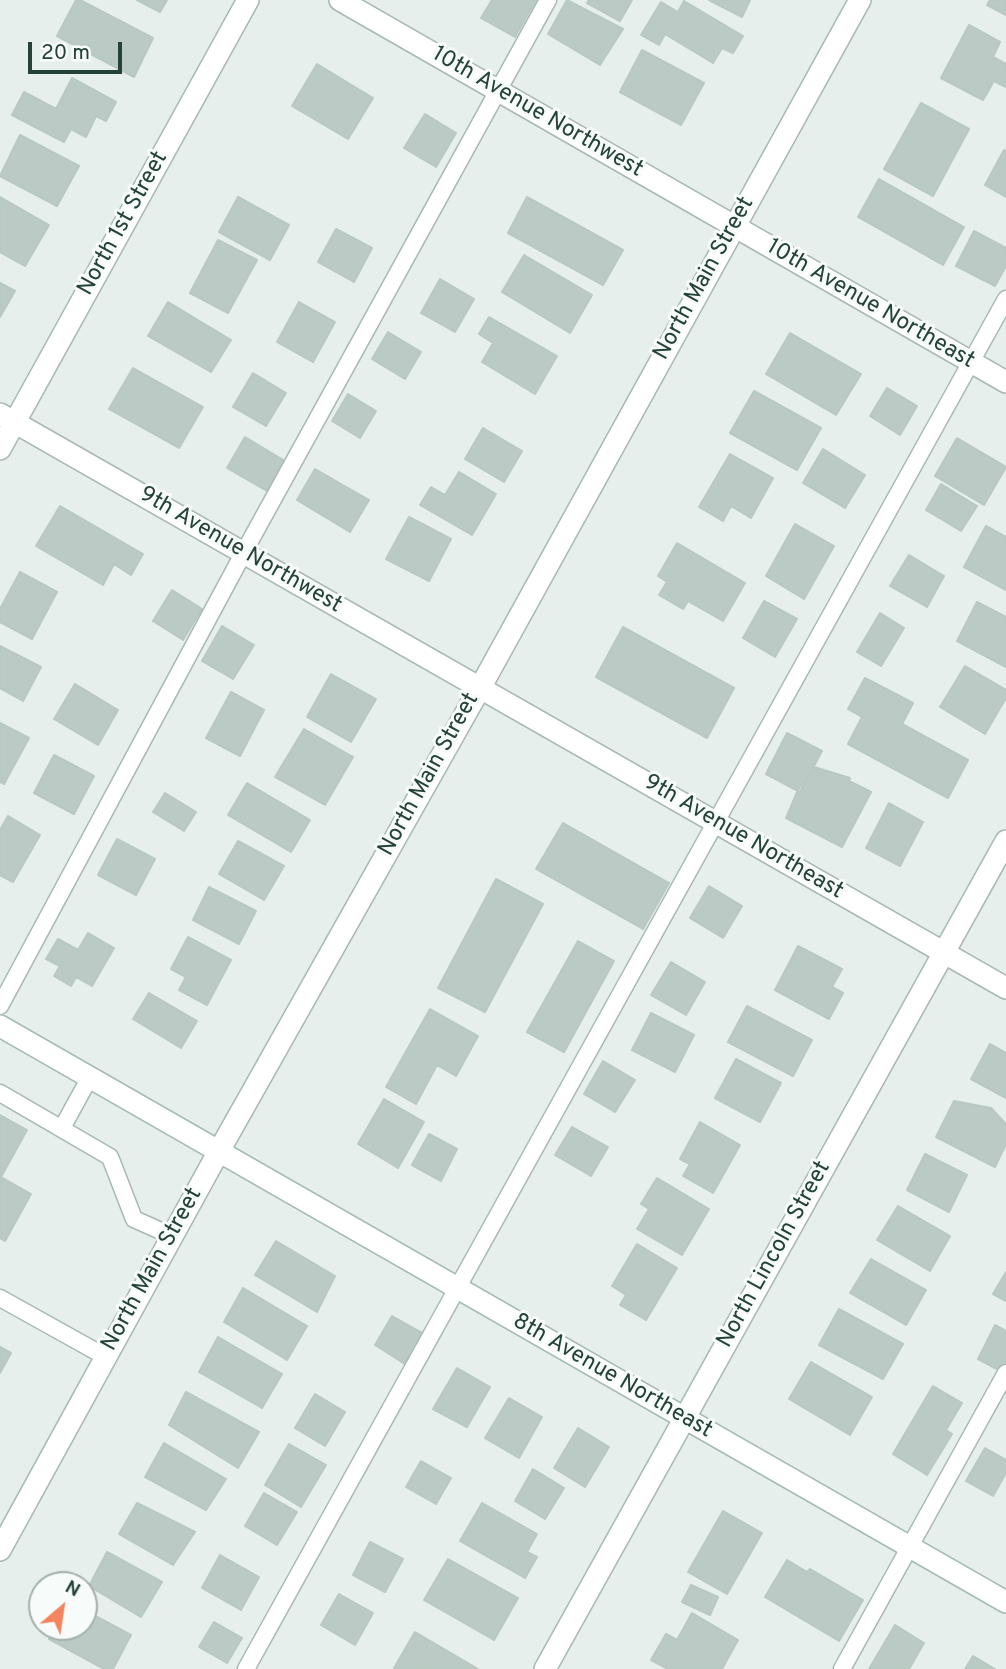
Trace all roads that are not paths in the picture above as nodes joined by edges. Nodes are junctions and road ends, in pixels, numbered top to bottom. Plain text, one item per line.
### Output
1 (248, 0) edge
2 (340, 0) edge
3 (548, 0) edge
4 (860, 0) edge
5 (498, 91) junction
6 (734, 227) junction
7 (1006, 299) edge
8 (971, 362) junction
9 (1006, 382) edge
10 (7, 418) edge
11 (0, 449) edge
12 (244, 552) junction
13 (480, 688) junction
14 (716, 823) junction
15 (1006, 841) edge
16 (944, 952) junction
17 (1006, 988) edge
18 (0, 1006) edge
19 (0, 1026) edge
20 (90, 1077) junction
21 (0, 1093) edge
22 (62, 1128) junction
23 (219, 1151) junction
24 (172, 1236) junction
25 (456, 1288) junction
26 (0, 1298) edge
27 (106, 1357) junction
28 (1006, 1373) edge
29 (684, 1418) junction
30 (909, 1546) junction
31 (0, 1550) edge
32 (1006, 1602) edge
33 (246, 1669) edge
34 (545, 1669) edge
35 (842, 1669) edge

1 - 10 street, North 1st Street
2 - 5 street, 10th Avenue Northwest
3 - 5 lane
4 - 6 street, North Main Street
5 - 6 street, 10th Avenue Northwest
5 - 12 lane
6 - 8 street, 10th Avenue Northeast
6 - 13 street, North Main Street
7 - 8 lane
8 - 9 street, 10th Avenue Northeast
8 - 14 lane
10 - 11 street, North 1st Street
10 - 12 street, 9th Avenue Northwest
12 - 13 street, 9th Avenue Northwest
12 - 18 lane
13 - 14 street, 9th Avenue Northeast
13 - 23 street, North Main Street
14 - 16 street, 9th Avenue Northeast
14 - 25 lane
15 - 16 street, North Lincoln Street
16 - 17 street, 9th Avenue Northeast
16 - 29 street, North Lincoln Street
19 - 20 street, 8th Avenue Northeast
20 - 22 lane
20 - 23 street, 8th Avenue Northeast
21 - 22 lane
22 - 24 lane
23 - 24 street, North Main Street
23 - 25 street, 8th Avenue Northeast
24 - 27 street, North Main Street
25 - 29 street, 8th Avenue Northeast
25 - 33 lane
26 - 27 lane
27 - 31 street, North Main Street
28 - 30 lane
29 - 30 street, 8th Avenue Northeast
29 - 34 street, North Lincoln Street
30 - 32 street, 8th Avenue Northeast
30 - 35 lane

